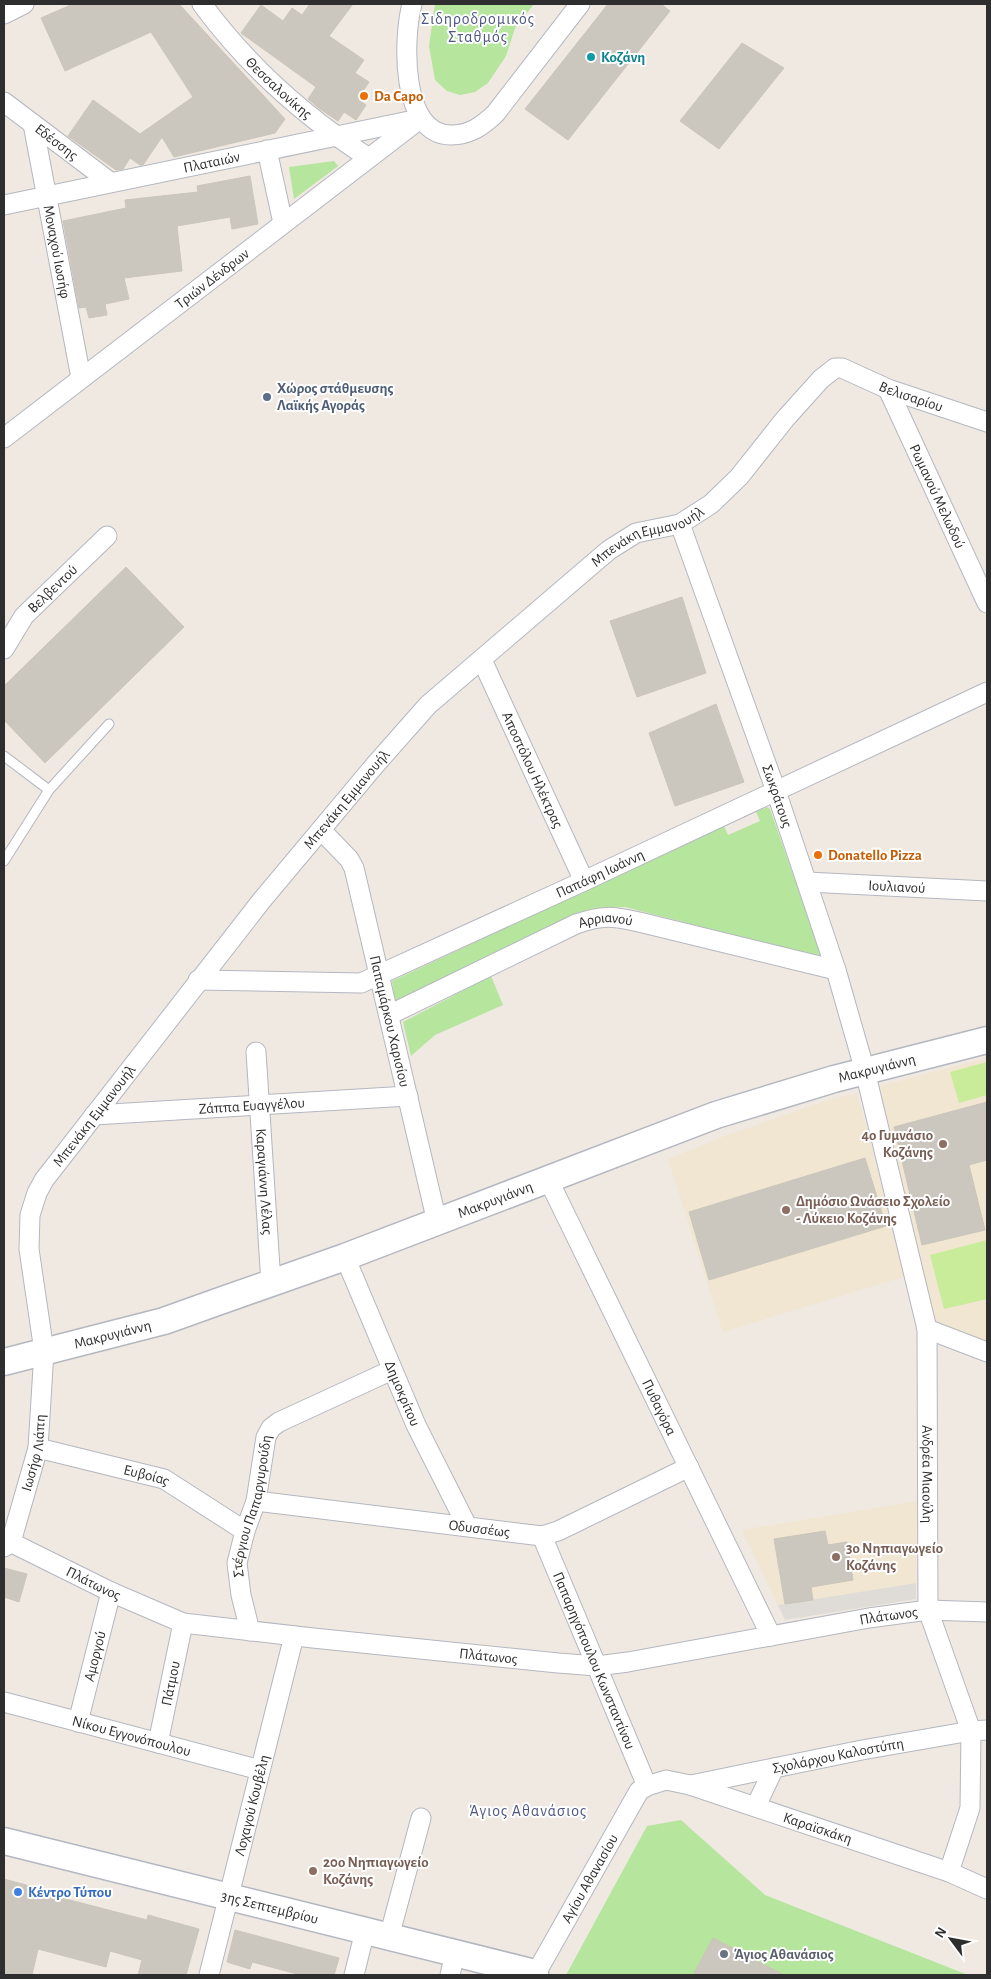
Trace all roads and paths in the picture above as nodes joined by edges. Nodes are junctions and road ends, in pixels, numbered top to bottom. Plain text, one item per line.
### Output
1 (24, 4) edge
2 (202, 4) edge
3 (412, 4) edge
4 (580, 4) edge
5 (4, 14) edge
6 (4, 102) edge
7 (420, 119) junction
8 (33, 124) junction
9 (334, 136) junction
10 (267, 150) junction
11 (369, 158) junction
12 (110, 182) junction
13 (45, 196) junction
14 (4, 205) edge
15 (283, 223) junction
16 (835, 368) joint
17 (81, 378) junction
18 (888, 389) junction
19 (987, 422) edge
20 (4, 438) edge
21 (680, 524) junction
22 (107, 536) dead end
23 (987, 603) edge
24 (4, 648) edge
25 (482, 660) junction
26 (987, 692) edge
27 (109, 724) dead end
28 (4, 756) edge
29 (49, 790) junction
30 (776, 791) junction
31 (321, 830) junction
32 (4, 861) edge
33 (584, 881) junction
34 (806, 882) junction
35 (987, 891) edge
36 (836, 970) junction
37 (379, 975) junction
38 (198, 980) junction
39 (388, 1015) junction
40 (987, 1040) edge
41 (256, 1052) dead end
42 (865, 1071) junction
43 (408, 1096) junction
44 (260, 1105) junction
45 (94, 1115) junction
46 (548, 1179) junction
47 (437, 1222) junction
48 (345, 1257) junction
49 (271, 1283) junction
50 (927, 1329) junction
51 (44, 1351) junction
52 (987, 1352) edge
53 (4, 1362) edge
54 (392, 1370) junction
55 (38, 1448) junction
56 (689, 1467) junction
57 (256, 1501) junction
58 (467, 1526) junction
59 (245, 1531) junction
60 (542, 1536) junction
61 (6, 1543) edge
62 (111, 1592) junction
63 (928, 1610) junction
64 (987, 1612) edge
65 (183, 1623) junction
66 (250, 1631) junction
67 (294, 1636) junction
68 (771, 1636) junction
69 (597, 1666) junction
70 (4, 1702) edge
71 (78, 1722) junction
72 (979, 1731) edge
73 (158, 1743) junction
74 (774, 1768) junction
75 (260, 1770) junction
76 (690, 1785) junction
77 (647, 1786) junction
78 (756, 1806) junction
79 (421, 1818) dead end
80 (4, 1841) edge
81 (949, 1872) junction
82 (987, 1889) edge
83 (228, 1897) junction
84 (377, 1934) junction
85 (452, 1964) edge
86 (535, 1974) edge
87 (209, 1975) edge
88 (354, 1975) edge

1 - 5 street
2 - 9 street, Θεσσαλονίκης
3 - 7 street
4 - 7 street
6 - 8 street, Εδέσσης
7 - 9 street, Πλαταιών
7 - 11 street, Τριών Δένδρων
8 - 12 street, Εδέσσης
8 - 13 street, Μοναχού Ιωσήφ
9 - 10 street, Πλαταιών
9 - 11 street, Θεσσαλονίκης
10 - 12 street, Πλαταιών
10 - 15 street
11 - 15 street, Τριών Δένδρων
12 - 13 street, Πλαταιών
13 - 14 street, Πλαταιών
13 - 17 street, Μοναχού Ιωσήφ
15 - 17 street, Τριών Δένδρων
16 - 18 street, Βελισαρίου
16 - 21 street, Μπενάκη Εμμανουήλ
17 - 20 street, Τριών Δένδρων
18 - 19 street, Βελισαρίου
18 - 23 street, Ρωμανού Μελωδού
21 - 25 street, Μπενάκη Εμμανουήλ
21 - 30 street, Σωκράτους
22 - 24 street, Βελβεντού
25 - 31 street, Μπενάκη Εμμανουήλ
25 - 33 street, Αποστόλου Ηλέκτρας
26 - 30 street, Παπάφη Ιωάννη
27 - 29 lane
28 - 29 lane
29 - 32 lane
30 - 33 street, Παπάφη Ιωάννη
30 - 34 street, Σωκράτους
31 - 37 street, Παπαμάρκου Χαρισίου
31 - 38 street, Μπενάκη Εμμανουήλ
33 - 37 street, Παπάφη Ιωάννη
34 - 35 street, Ιουλιανού
34 - 36 street, Σωκράτους
36 - 39 street, Αρριανού
36 - 42 street, Σωκράτους
37 - 38 street, Παπάφη Ιωάννη
37 - 39 street, Παπαμάρκου Χαρισίου
38 - 45 street, Μπενάκη Εμμανουήλ
39 - 43 street, Παπαμάρκου Χαρισίου
40 - 42 street, Μακρυγιάννη
41 - 44 street, Καραγιάννη Λέλας
42 - 46 street, Μακρυγιάννη
42 - 50 street, Ανδρέα Μιαούλη
43 - 44 street, Ζάππα Ευαγγέλου
43 - 47 street, Παπαμάρκου Χαρισίου
44 - 45 street, Ζάππα Ευαγγέλου
44 - 49 street, Καραγιάννη Λέλας
45 - 51 street, Μπενάκη Εμμανουήλ
46 - 47 street, Μακρυγιάννη
46 - 56 street, Πυθαγόρα
47 - 48 street, Μακρυγιάννη
48 - 49 street, Μακρυγιάννη
48 - 54 street, Δημοκρίτου
49 - 51 street, Μακρυγιάννη
50 - 52 street
50 - 63 street, Ανδρέα Μιαούλη
51 - 53 street, Μακρυγιάννη
51 - 55 street, Ιωσήφ Λιάπη
54 - 57 street, Στέργιου Παπαργυρούδη
54 - 58 street, Δημοκρίτου
55 - 59 street, Ευβoίας
55 - 61 street, Ιωσήφ Λιάπη
56 - 60 street, Οδυσσέως
56 - 68 street, Πυθαγόρα
57 - 58 street, Οδυσσέως
57 - 59 street, Στέργιου Παπαργυρούδη
58 - 60 street, Οδυσσέως
59 - 66 street, Στέργιου Παπαργυρούδη
60 - 69 street, Παπαρηγόπουλου Κωνσταντίνου
61 - 62 street, Πλάτωνος
62 - 65 street, Πλάτωνος
62 - 71 street, Αμοργού
63 - 64 street, Πλάτωνος
63 - 68 street, Πλάτωνος
63 - 72 street, Ανδρέα Μιαούλη
65 - 66 street, Πλάτωνος
65 - 73 street, Πάτμου
66 - 67 street, Πλάτωνος
67 - 69 street, Πλάτωνος
67 - 75 street, Λοχαγού Κουβέλη
68 - 69 street, Πλάτωνος
69 - 77 street, Παπαρηγόπουλου Κωνσταντίνου
70 - 71 street, Νίκου Εγγονόπουλου
71 - 73 street, Νίκου Εγγονόπουλου
72 - 74 street, Σχολάρχου Καλοστύπη
72 - 81 street, Ανδρέα Μιαούλη
73 - 75 street, Νίκου Εγγονόπουλου
74 - 76 street, Σχολάρχου Καλοστύπη
74 - 78 street
75 - 83 street, Λοχαγού Κουβέλη
76 - 77 street, Καραϊσκάκη
76 - 78 street, Καραϊσκάκη
77 - 86 street, Αγίου Αθανασίου
78 - 81 street, Καραϊσκάκη
79 - 84 street
80 - 83 street, 3ης Σεπτεμβρίου
81 - 82 street, Καραϊσκάκη
83 - 84 street, 3ης Σεπτεμβρίου
83 - 87 street, Λοχαγού Κουβέλη
84 - 85 street, 3ης Σεπτεμβρίου
84 - 88 street
85 - 86 street, 3ης Σεπτεμβρίου

